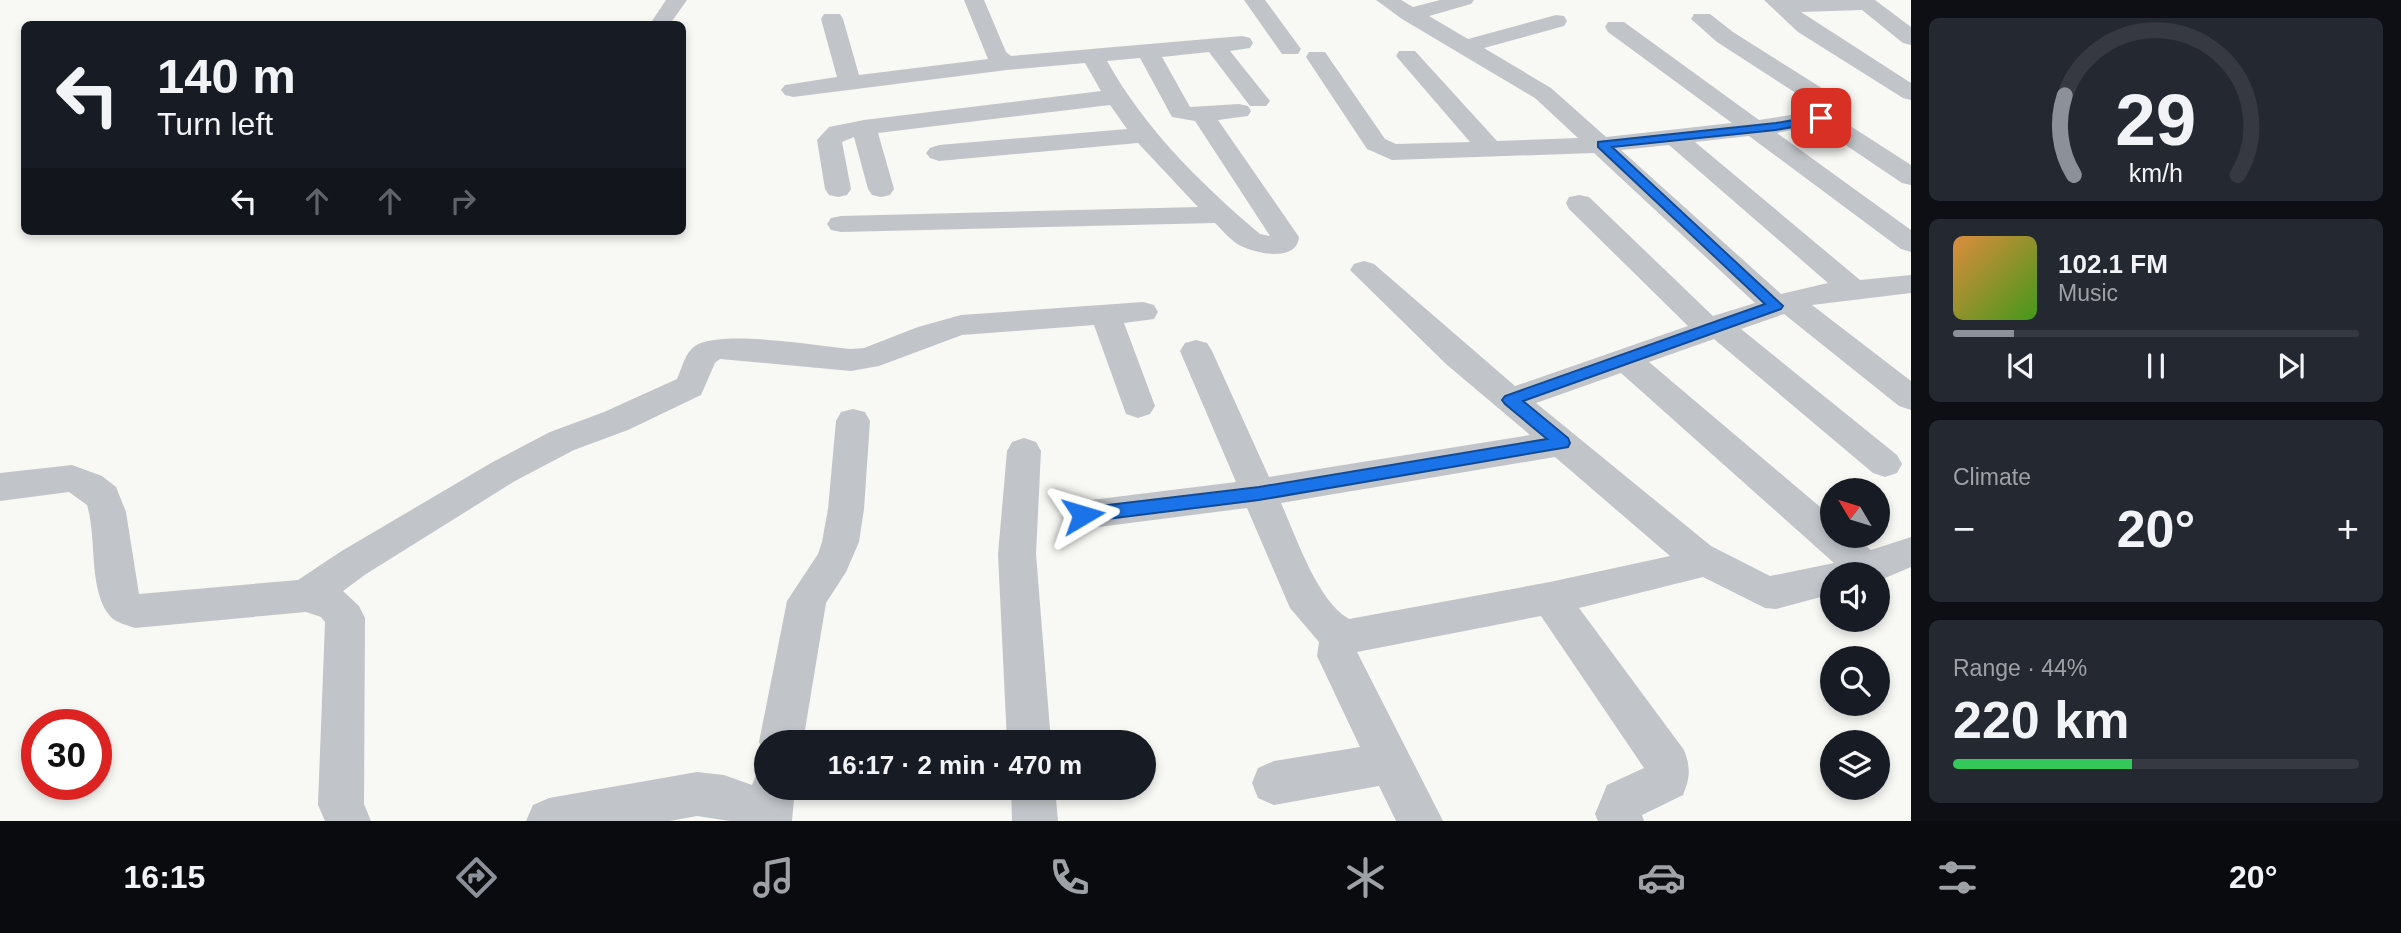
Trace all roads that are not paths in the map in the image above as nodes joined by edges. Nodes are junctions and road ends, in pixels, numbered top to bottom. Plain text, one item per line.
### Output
1 (677, 0) edge
2 (974, 0) edge
3 (1254, 0) edge
4 (1386, 0) edge
5 (1464, 0) edge
6 (1777, 3) edge
7 (1409, 15) junction
8 (832, 19) dead end
9 (1702, 19) dead end
10 (662, 21) edge
11 (1556, 21) dead end
12 (1616, 27) dead end
13 (1911, 37) edge
14 (1242, 43) dead end
15 (1215, 46) junction
16 (1464, 47) junction
17 (1290, 49) dead end
18 (1148, 52) junction
19 (1407, 56) dead end
20 (1093, 57) junction
21 (1317, 57) dead end
22 (1007, 63) junction
23 (850, 83) junction
24 (793, 90) dead end
25 (1911, 93) edge
26 (1115, 97) junction
27 (1202, 114) junction
28 (929, 117) junction
29 (1821, 118) junction
30 (864, 127) junction
31 (1754, 129) junction
32 (1142, 135) junction
33 (1674, 137) junction
34 (1602, 145) junction
35 (1491, 150) junction
36 (1911, 177) edge
37 (838, 189) dead end
38 (881, 189) dead end
39 (1579, 203) dead end
40 (1223, 215) junction
41 (841, 224) dead end
42 (1911, 243) edge
43 (1364, 270) dead end
44 (1911, 284) edge
45 (1854, 290) junction
46 (1782, 304) junction
47 (1143, 312) dead end
48 (1106, 316) junction
49 (1712, 327) junction
50 (1196, 351) dead end
51 (1624, 358) junction
52 (1911, 398) edge
53 (1510, 400) junction
54 (1138, 406) dead end
55 (853, 421) dead end
56 (1562, 443) junction
57 (1024, 451) dead end
58 (1885, 464) dead end
59 (0, 487) edge
60 (1259, 493) junction
61 (1083, 515) dead end
62 (1911, 552) edge
63 (1698, 557) junction
64 (1836, 562) edge
65 (1883, 562) edge
66 (1820, 582) edge
67 (306, 596) junction
68 (1550, 598) junction
69 (1346, 637) junction
70 (783, 730) edge
71 (1028, 730) edge
72 (1391, 763) junction
73 (1274, 783) dead end
74 (1033, 800) edge
75 (770, 809) edge
76 (568, 819) edge
77 (348, 821) edge
78 (1035, 821) edge
79 (1420, 821) edge
80 (1621, 821) edge

1 - 10 street
2 - 22 street
3 - 17 street
4 - 7 street
5 - 7 street
6 - 13 street
6 - 25 street
7 - 16 street
8 - 23 street
9 - 29 street
11 - 16 street
12 - 31 street
14 - 15 street
15 - 18 street
15 - 27 street
16 - 34 street
18 - 20 street
18 - 27 street
19 - 35 street
20 - 22 street
20 - 26 street
21 - 35 street
22 - 23 street
23 - 24 street
26 - 28 street
26 - 32 street
27 - 40 street
28 - 30 street
28 - 32 street
29 - 31 street
29 - 36 street
30 - 37 street
30 - 38 street
31 - 33 street
31 - 42 street
32 - 40 street
33 - 34 street
33 - 45 street
34 - 35 street
34 - 46 street
39 - 49 street
40 - 41 street
43 - 53 street
44 - 45 street
45 - 46 street
46 - 49 street
46 - 52 street
47 - 48 street
48 - 54 street
48 - 67 street
49 - 51 street
49 - 58 street
50 - 60 street
51 - 53 street
51 - 64 street
53 - 56 street
55 - 70 street
56 - 60 street
56 - 63 street
57 - 71 street
59 - 67 street
60 - 61 street
60 - 69 street
62 - 65 street
63 - 66 street
63 - 68 street
67 - 77 street
68 - 69 street
68 - 80 street
69 - 72 street
72 - 73 street
72 - 79 street
74 - 78 street
75 - 76 street

